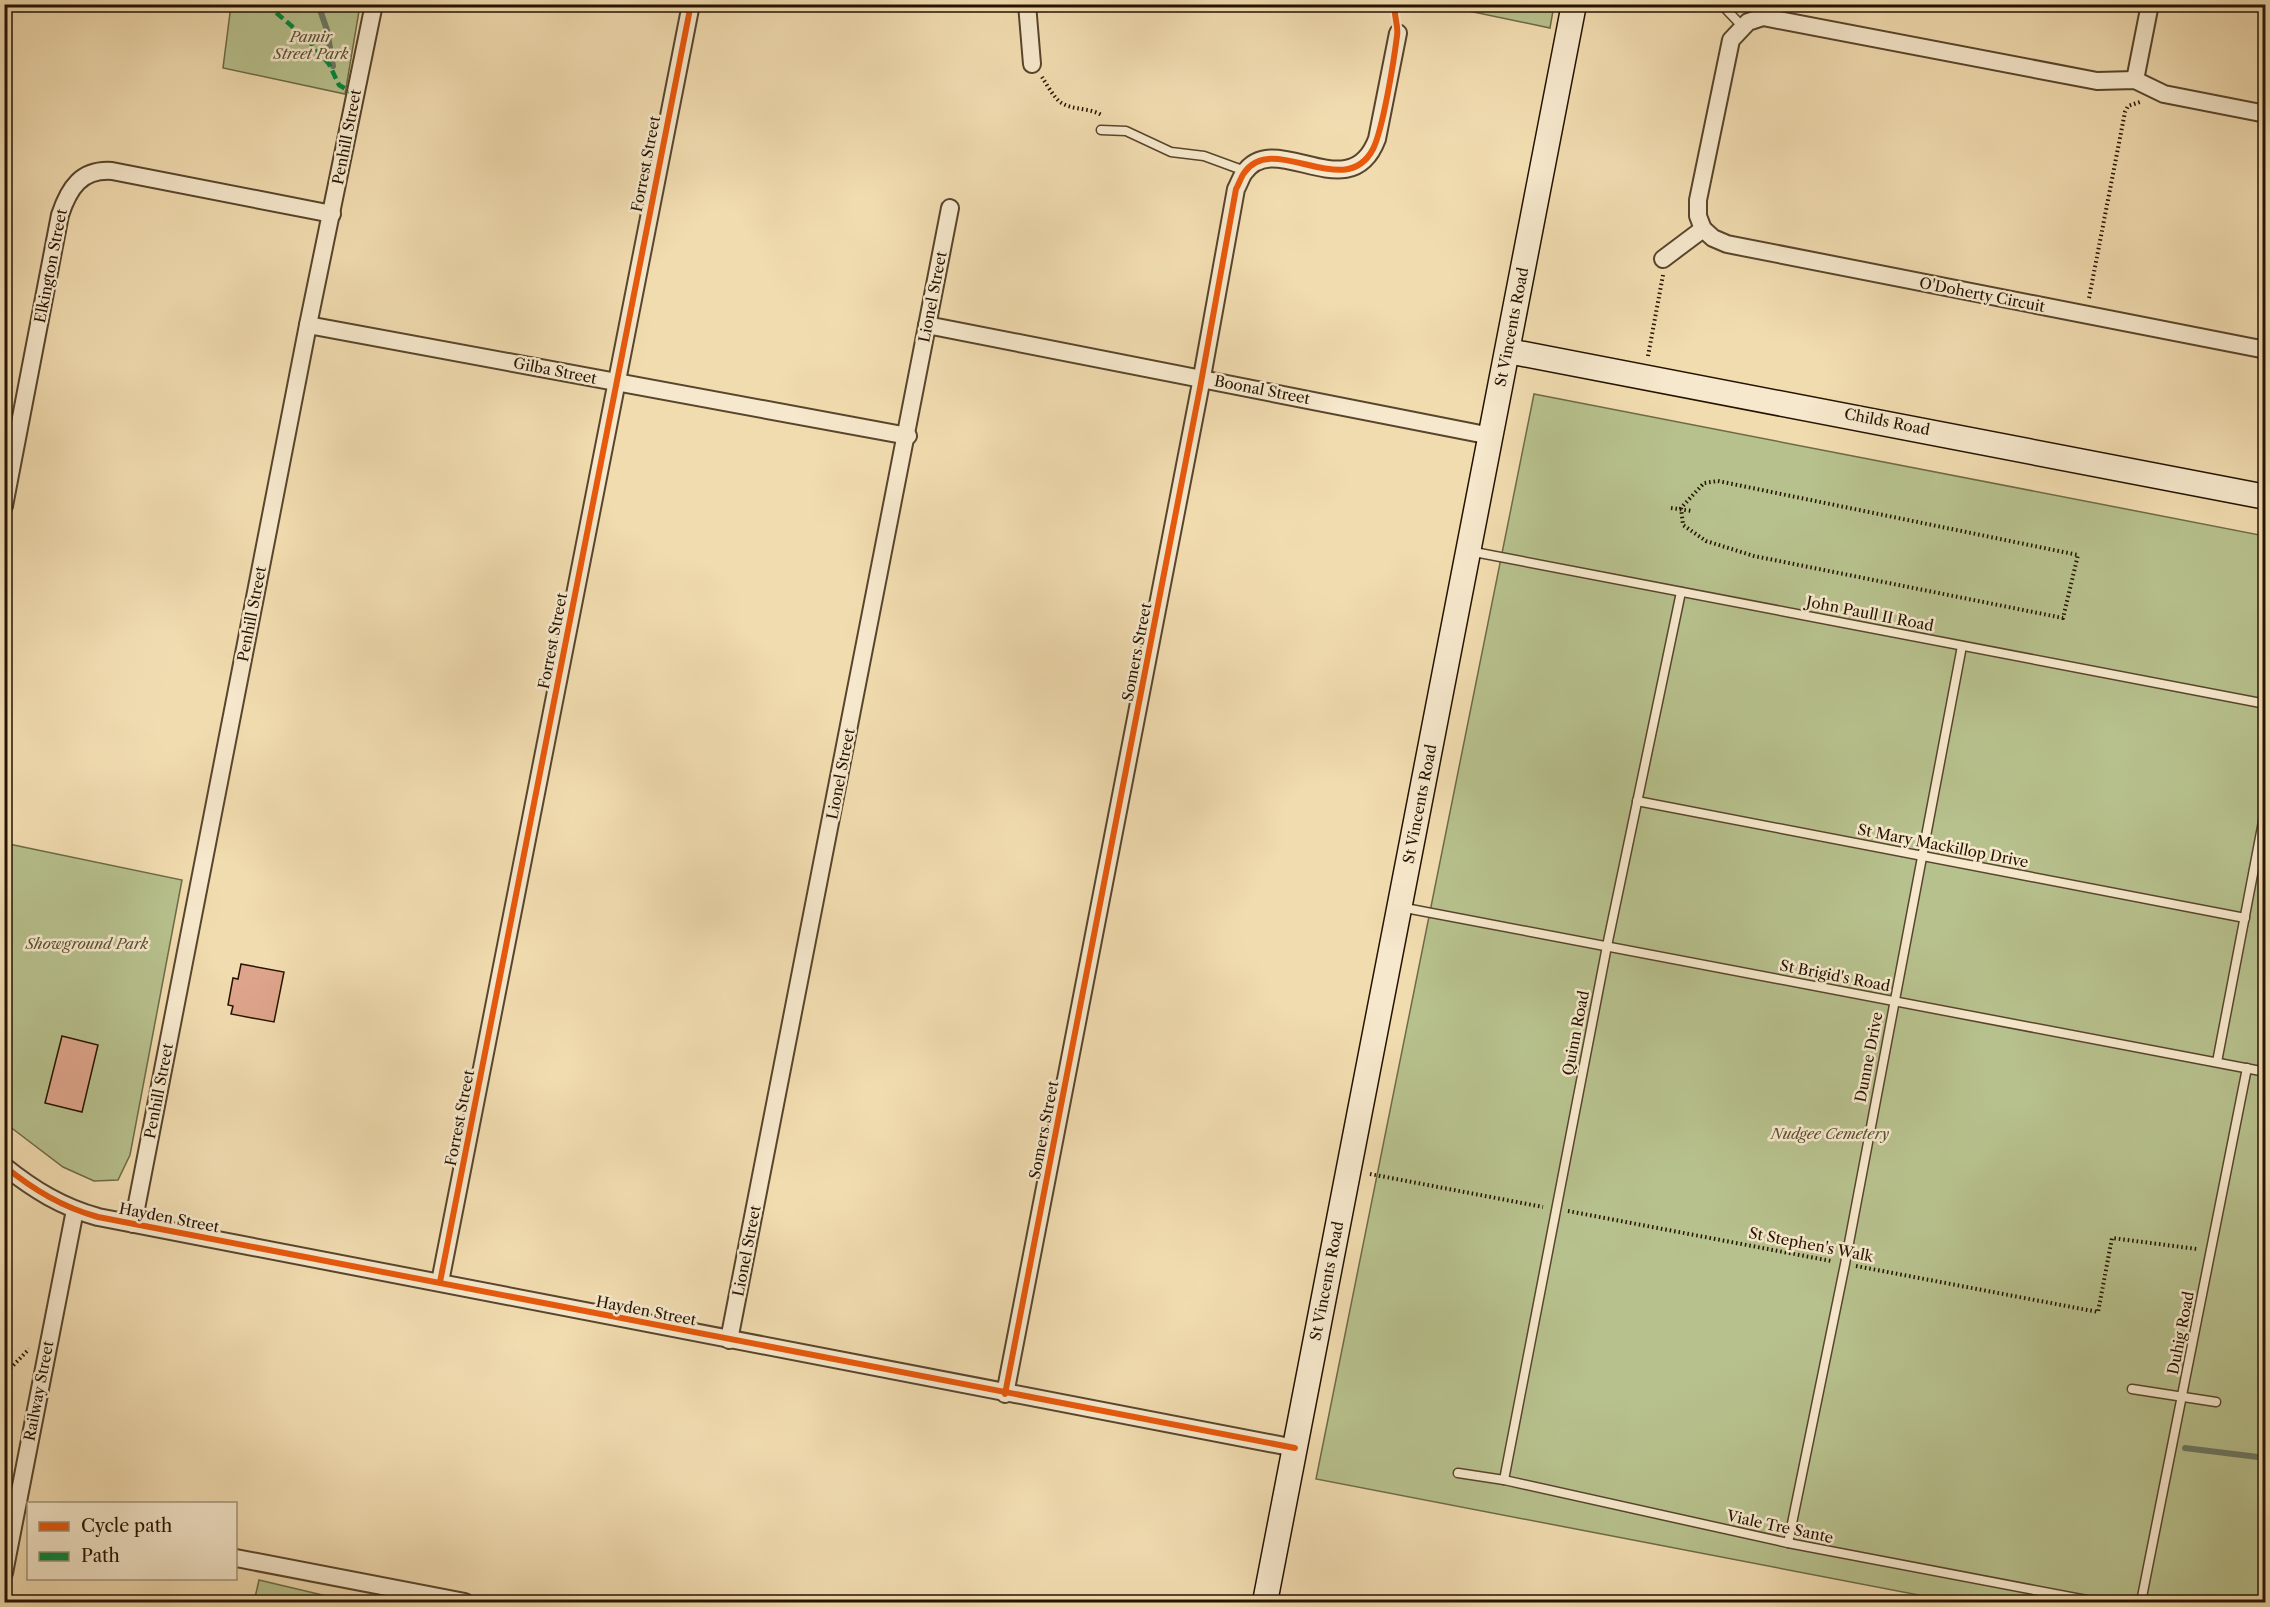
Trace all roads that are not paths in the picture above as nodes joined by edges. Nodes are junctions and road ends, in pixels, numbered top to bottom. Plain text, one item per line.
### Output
1 (374, 4) edge
2 (691, 4) edge
3 (1027, 4) edge
4 (1574, 4) edge
5 (1720, 4) edge
6 (2150, 4) edge
7 (1742, 26) junction
8 (1398, 33) dead end
9 (1032, 64) road end
10 (2142, 83) junction
11 (2265, 114) edge
12 (1101, 130) dead end
13 (1245, 171) junction
14 (950, 208) dead end
15 (332, 214) junction
16 (1703, 229) junction
17 (1663, 259) road end
18 (308, 325) junction
19 (927, 325) junction
20 (2265, 350) edge
21 (1508, 351) junction
22 (1202, 378) junction
23 (616, 383) junction
24 (908, 436) junction
25 (1491, 436) junction
26 (2265, 497) edge
27 (4, 506) edge
28 (1468, 551) junction
29 (1681, 592) junction
30 (1962, 646) junction
31 (2265, 704) edge
32 (1637, 801) junction
33 (2265, 806) edge
34 (1921, 856) junction
35 (1400, 907) junction
36 (2245, 918) junction
37 (1607, 946) junction
38 (1893, 1001) junction
39 (2217, 1062) junction
40 (2247, 1068) junction
41 (2265, 1071) edge
42 (4, 1166) edge
43 (75, 1210) junction
44 (133, 1224) junction
45 (440, 1282) junction
46 (729, 1340) junction
47 (2132, 1389) dead end
48 (1005, 1394) junction
49 (2182, 1396) junction
50 (2216, 1402) dead end
51 (1294, 1448) junction
52 (1458, 1473) dead end
53 (1504, 1480) junction
54 (16, 1517) edge
55 (1788, 1543) junction
56 (237, 1558) edge
57 (4, 1573) edge
58 (465, 1602) edge
59 (1265, 1602) edge
60 (2097, 1602) edge
61 (2141, 1602) edge

1 - 15 street, Penhill Street
2 - 23 street, Forrest Street
3 - 9 street
4 - 21 main road, St Vincents Road
5 - 7 lane
6 - 10 street
7 - 10 street
7 - 16 street
8 - 13 street
10 - 11 street
12 - 13 lane
13 - 22 street, Somers Street
14 - 19 street, Lionel Street
15 - 18 street, Penhill Street
15 - 27 street, Elkington Street
16 - 17 street
16 - 20 street, O'Doherty Circuit
18 - 23 street, Gilba Street
18 - 44 street, Penhill Street
19 - 22 street, Boonal Street
19 - 24 street, Lionel Street
21 - 25 main road, St Vincents Road
21 - 26 main road, Childs Road
22 - 25 street, Boonal Street
22 - 48 street, Somers Street
23 - 24 street, Gilba Street
23 - 45 street, Forrest Street
24 - 46 street, Lionel Street
25 - 28 main road, St Vincents Road
28 - 29 lane, John Paull II Road
28 - 35 main road, St Vincents Road
29 - 30 lane, John Paull II Road
29 - 32 lane, Quinn Road
30 - 31 lane, John Paull II Road
30 - 34 lane, Dunne Drive
32 - 34 lane, St Mary Mackillop Drive
32 - 37 lane, Quinn Road
33 - 36 lane
34 - 36 lane, St Mary Mackillop Drive
34 - 38 lane, Dunne Drive
35 - 37 lane, St Brigid's Road
35 - 51 main road, St Vincents Road
36 - 39 lane
37 - 38 lane, St Brigid's Road
37 - 53 lane, Quinn Road
38 - 39 lane, St Brigid's Road
38 - 55 lane, Dunne Drive
39 - 40 lane, St Brigid's Road
40 - 41 lane, St Brigid's Road
40 - 49 lane, Duhig Road
42 - 43 street, Hayden Street
43 - 44 street, Hayden Street
43 - 54 street, Railway Street
44 - 45 street, Hayden Street
45 - 46 street, Hayden Street
46 - 48 street, Hayden Street
47 - 49 lane
48 - 51 street, Hayden Street
49 - 50 lane
49 - 61 lane, Duhig Road
51 - 59 main road, St Vincents Road
52 - 53 lane, Viale Tre Sante
53 - 55 lane, Viale Tre Sante
54 - 57 street, Railway Street
55 - 60 lane, Viale Tre Sante
56 - 58 street

